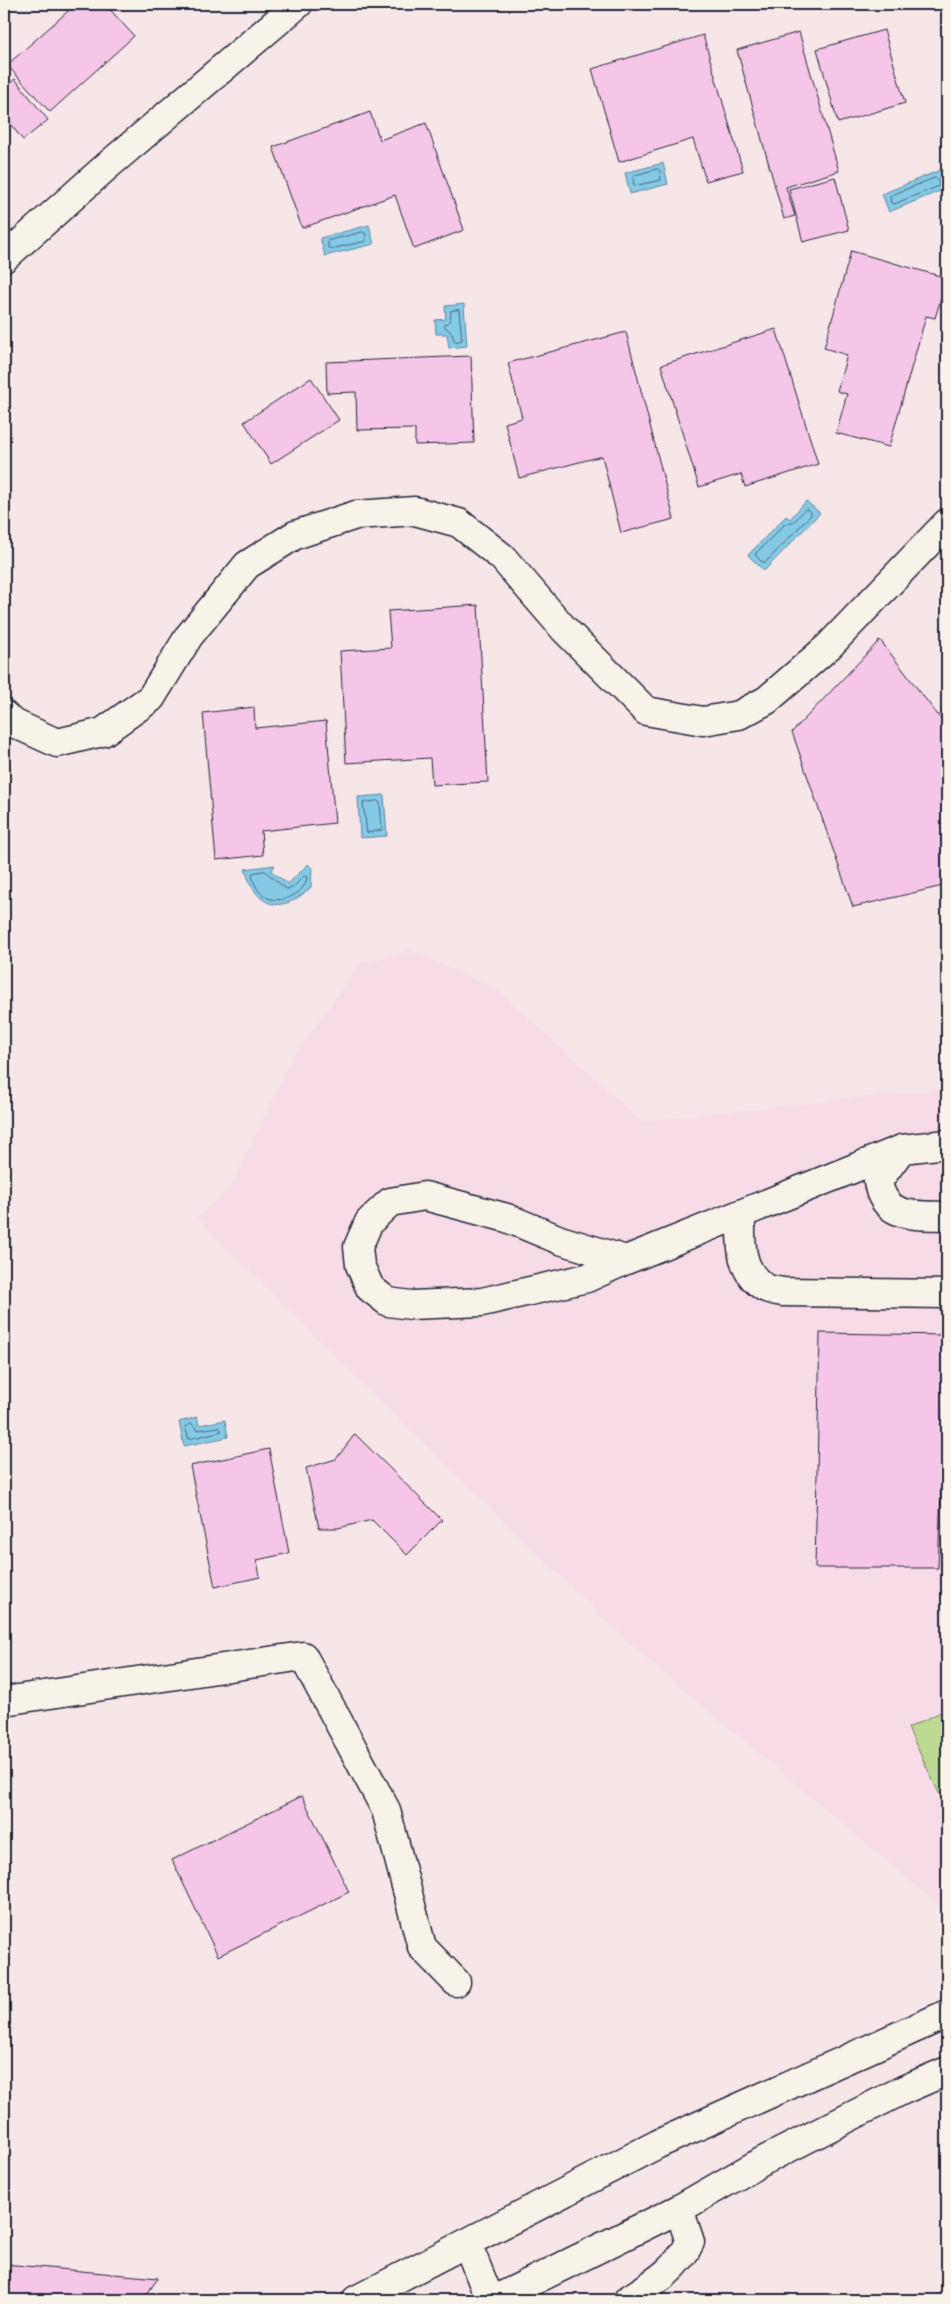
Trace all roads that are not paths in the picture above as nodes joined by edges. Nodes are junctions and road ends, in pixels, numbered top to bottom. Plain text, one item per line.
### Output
1 (298, 4) edge
2 (4, 258) edge
3 (947, 523) edge
4 (4, 715) edge
5 (947, 1144) edge
6 (902, 1149) junction
7 (741, 1214) junction
8 (947, 1216) edge
9 (626, 1260) junction
10 (947, 1294) edge
11 (4, 1701) edge
12 (456, 1982) dead end
13 (947, 2014) edge
14 (947, 2071) edge
15 (679, 2209) junction
16 (467, 2243) junction
17 (356, 2300) edge
18 (490, 2300) edge
19 (494, 2300) edge
20 (628, 2300) edge

1 - 2 street
3 - 4 street
5 - 6 street
6 - 7 street
6 - 8 street
7 - 9 street
7 - 10 street
9 - 9 street
11 - 12 street
13 - 16 street
14 - 15 street
15 - 19 street
15 - 20 street
16 - 17 street
16 - 18 street

